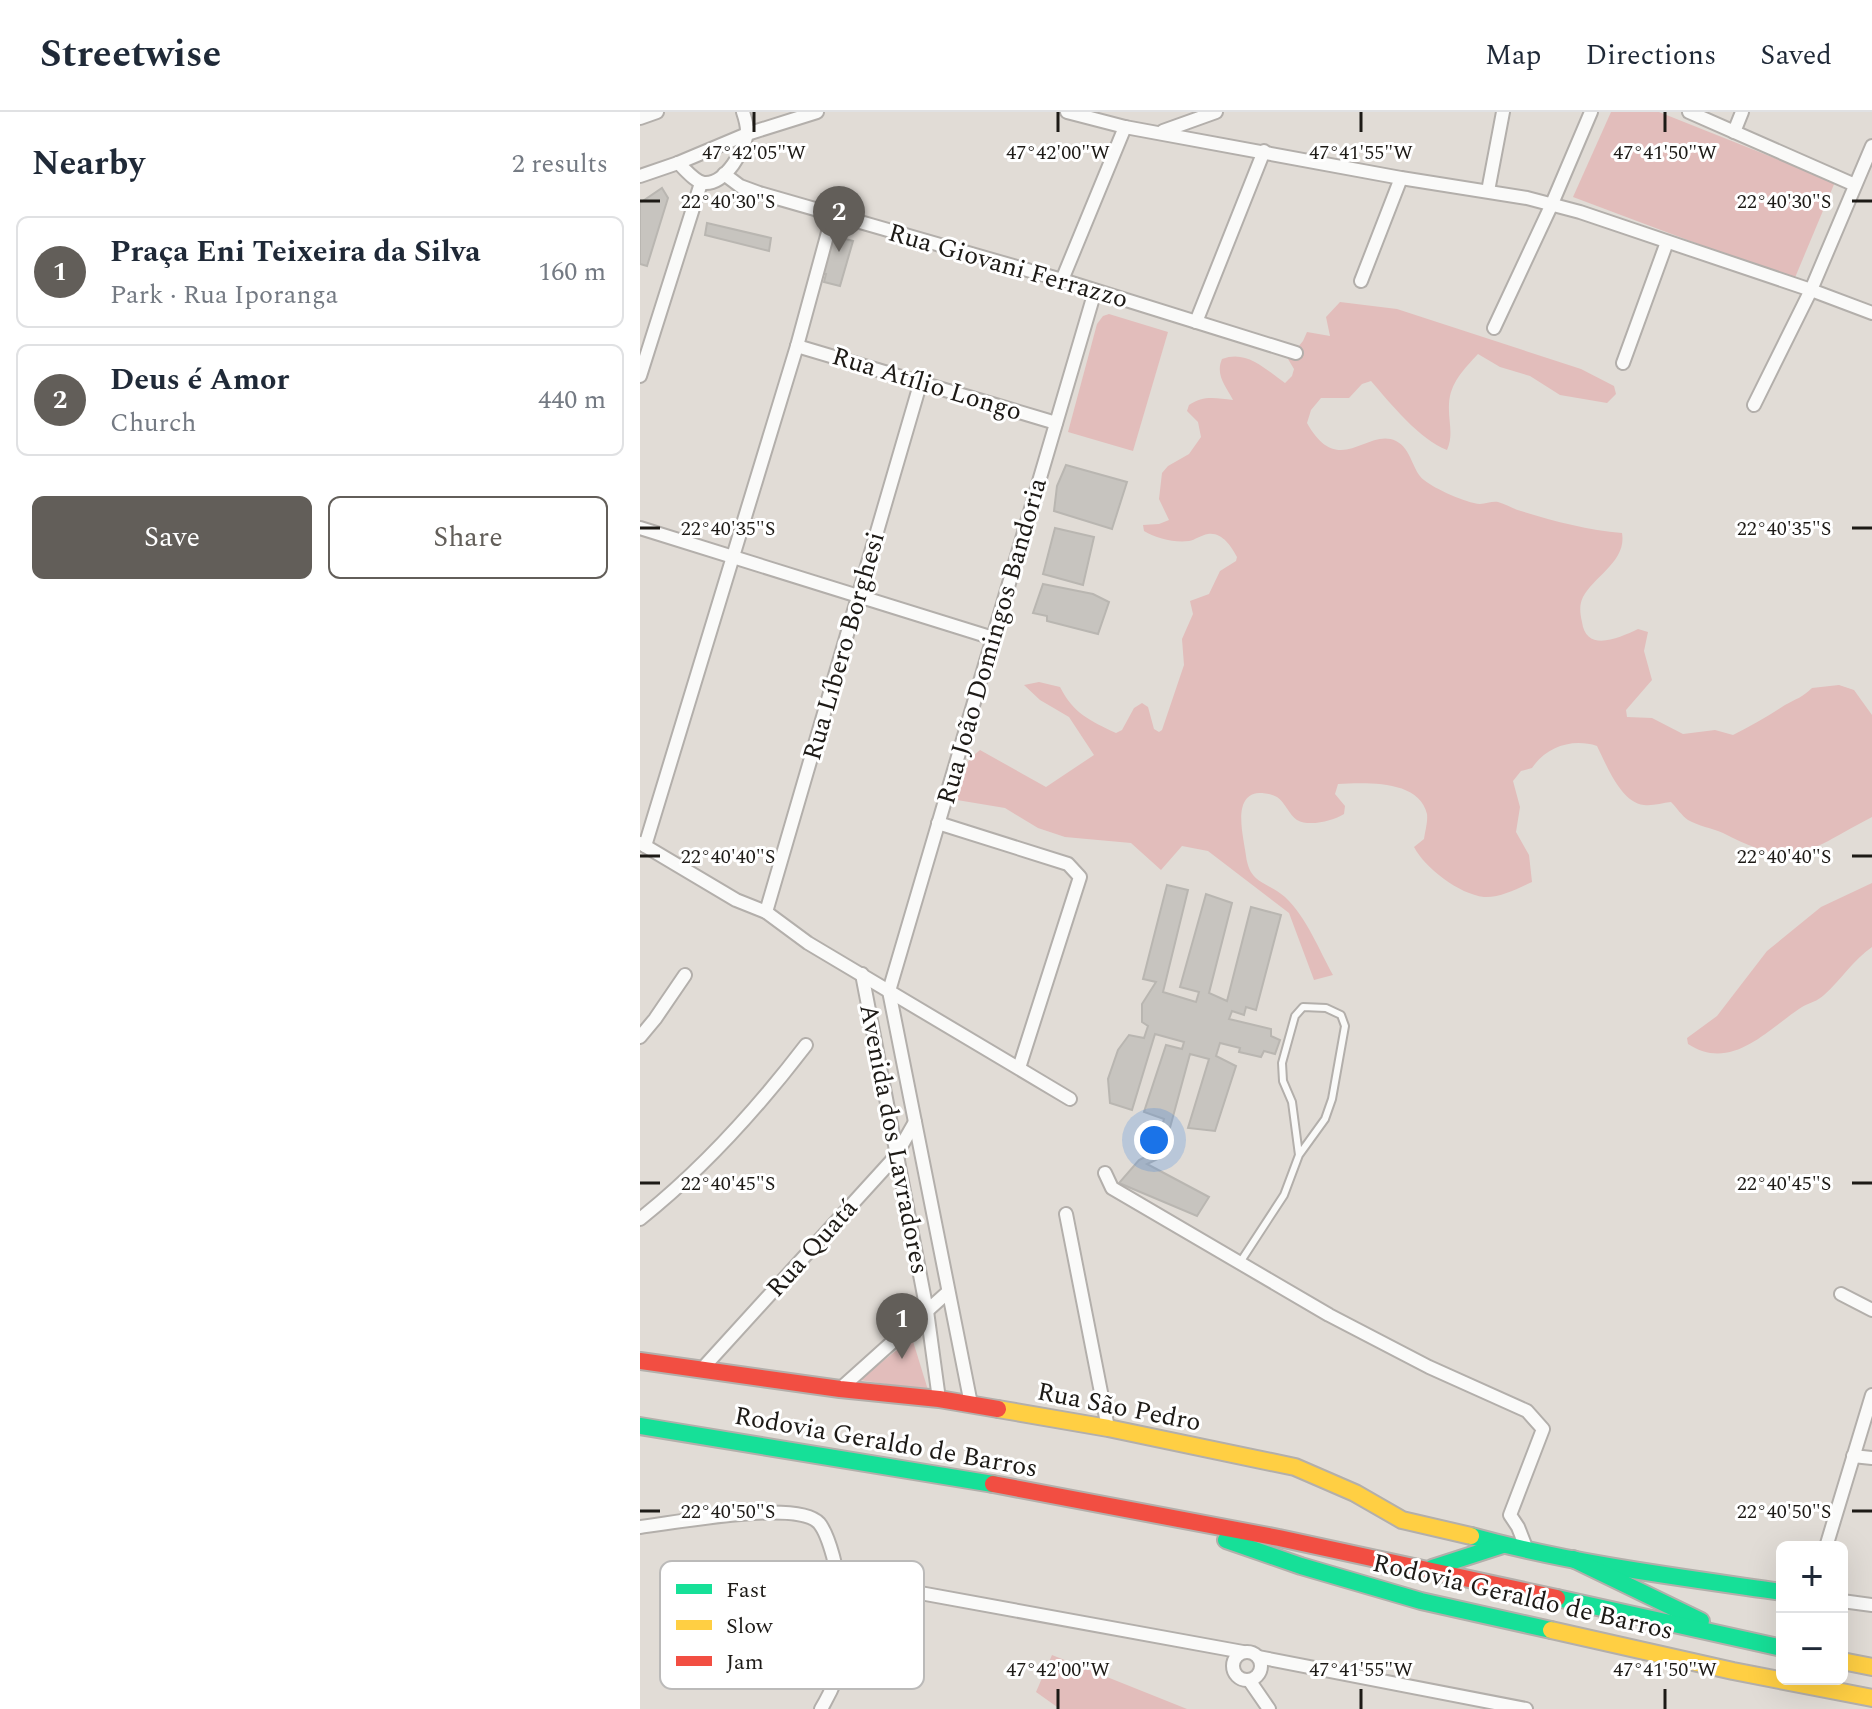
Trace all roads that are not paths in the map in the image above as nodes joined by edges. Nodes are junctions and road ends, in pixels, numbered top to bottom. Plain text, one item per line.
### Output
1 (657, 112) edge
2 (743, 112) edge
3 (780, 112) edge
4 (817, 112) edge
5 (1067, 112) edge
6 (1216, 112) edge
7 (1503, 112) edge
8 (1591, 112) edge
9 (1689, 112) edge
10 (1742, 112) edge
11 (640, 118) edge
12 (790, 122) junction
13 (1125, 127) junction
14 (1161, 132) junction
15 (1734, 132) junction
16 (747, 134) junction
17 (1872, 146) edge
18 (1264, 151) junction
19 (678, 163) junction
20 (724, 174) junction
21 (640, 176) edge
22 (1401, 178) junction
23 (701, 183) junction
24 (1855, 185) junction
25 (1488, 191) junction
26 (1551, 206) junction
27 (833, 214) junction
28 (1667, 242) junction
29 (1062, 280) junction
30 (1361, 281) dead end
31 (1811, 290) junction
32 (1095, 291) junction
33 (1872, 313) edge
34 (1196, 322) junction
35 (1494, 328) dead end
36 (797, 346) junction
37 (1296, 353) dead end
38 (1623, 363) dead end
39 (640, 376) edge
40 (921, 381) junction
41 (1754, 405) dead end
42 (1056, 423) junction
43 (640, 528) edge
44 (734, 555) junction
45 (858, 596) junction
46 (993, 638) junction
47 (938, 823) junction
48 (642, 844) edge
49 (766, 912) junction
50 (862, 974) junction
51 (685, 975) dead end
52 (889, 991) junction
53 (640, 1037) edge
54 (806, 1045) dead end
55 (1019, 1068) junction
56 (1070, 1099) dead end
57 (915, 1122) junction
58 (1299, 1155) junction
59 (895, 1157) junction
60 (1105, 1173) dead end
61 (1066, 1214) dead end
62 (640, 1219) edge
63 (1239, 1264) junction
64 (948, 1292) junction
65 (1841, 1294) dead end
66 (1872, 1310) edge
67 (927, 1311) junction
68 (640, 1361) edge
69 (702, 1369) junction
70 (840, 1389) junction
71 (1872, 1395) edge
72 (939, 1399) junction
73 (971, 1404) junction
74 (640, 1426) edge
75 (1108, 1428) junction
76 (1853, 1456) junction
77 (1872, 1458) edge
78 (1170, 1516) junction
79 (640, 1527) edge
80 (1828, 1541) edge
81 (1503, 1545) junction
82 (1527, 1550) junction
83 (1573, 1559) junction
84 (833, 1561) edge
85 (1428, 1569) junction
86 (1776, 1591) edge
87 (924, 1594) edge
88 (1848, 1602) edge
89 (1872, 1605) edge
90 (1734, 1638) junction
91 (1776, 1647) edge
92 (1243, 1652) junction
93 (1258, 1657) junction
94 (1848, 1662) edge
95 (1872, 1667) edge
96 (1249, 1680) junction
97 (832, 1689) edge
98 (1871, 1698) edge
99 (821, 1709) edge
100 (1269, 1709) edge
101 (1526, 1709) edge

1 - 11 street
2 - 16 street
3 - 12 street
4 - 12 street
5 - 13 street
6 - 14 street
7 - 25 street
8 - 26 street
9 - 15 street
10 - 15 street
12 - 16 street
13 - 14 street
13 - 29 street
14 - 18 street
15 - 24 street
16 - 19 street
16 - 20 street
17 - 24 street
18 - 22 street
18 - 34 street
19 - 21 street
19 - 23 street
20 - 23 street
20 - 27 street, Rua Giovani Ferrazzo
22 - 25 street
22 - 30 street
23 - 39 street
24 - 31 street
25 - 26 street
26 - 28 street
26 - 35 street
27 - 29 street, Rua Giovani Ferrazzo
27 - 36 street
28 - 31 street
28 - 38 street
29 - 32 street, Rua Giovani Ferrazzo
31 - 33 street
31 - 41 street
32 - 34 street, Rua Giovani Ferrazzo
32 - 42 street, Rua João Domingos Bandoria
34 - 37 street, Rua Giovani Ferrazzo
36 - 40 street, Rua Atílio Longo
36 - 44 street
40 - 42 street, Rua Atílio Longo
40 - 45 street, Rua Líbero Borghesi
42 - 46 street, Rua João Domingos Bandoria
43 - 44 street
44 - 45 street
44 - 48 street
45 - 46 street
45 - 49 street, Rua Líbero Borghesi
46 - 47 street, Rua João Domingos Bandoria
47 - 52 street, Rua João Domingos Bandoria
47 - 55 street
48 - 49 street
49 - 50 street
50 - 52 street
50 - 59 street, Avenida dos Lavradores
51 - 53 street
52 - 55 street
52 - 57 street, Avenida dos Lavradores
54 - 62 street
55 - 56 street
57 - 59 street, Rua Quatá
57 - 64 street, Avenida dos Lavradores
58 - 58 lane
58 - 63 lane
59 - 67 street, Avenida dos Lavradores
59 - 69 street, Rua Quatá
60 - 63 street
61 - 75 street
63 - 82 street
64 - 67 street
64 - 73 street, Avenida dos Lavradores
65 - 66 street
67 - 70 street
67 - 72 street, Avenida dos Lavradores
68 - 69 main road, Rua São Pedro
69 - 70 main road, Rua São Pedro
70 - 72 main road, Rua São Pedro
71 - 76 street
72 - 73 main road, Rua São Pedro
73 - 75 main road, Rua São Pedro
74 - 78 main road, Rodovia Geraldo de Barros
75 - 81 main road, Rua São Pedro
76 - 77 street
76 - 80 street
78 - 85 main road, Rodovia Geraldo de Barros
78 - 98 main road, Rodovia Geraldo de Barros
79 - 84 street
81 - 82 main road, Rua São Pedro
81 - 85 main road
82 - 83 main road, Rua São Pedro
83 - 86 main road
83 - 90 main road
85 - 90 main road, Rodovia Geraldo de Barros
87 - 92 street
88 - 89 street
90 - 91 main road, Rodovia Geraldo de Barros
92 - 93 street
92 - 96 street
93 - 96 street
93 - 101 street
94 - 95 main road
96 - 100 street
97 - 99 street

